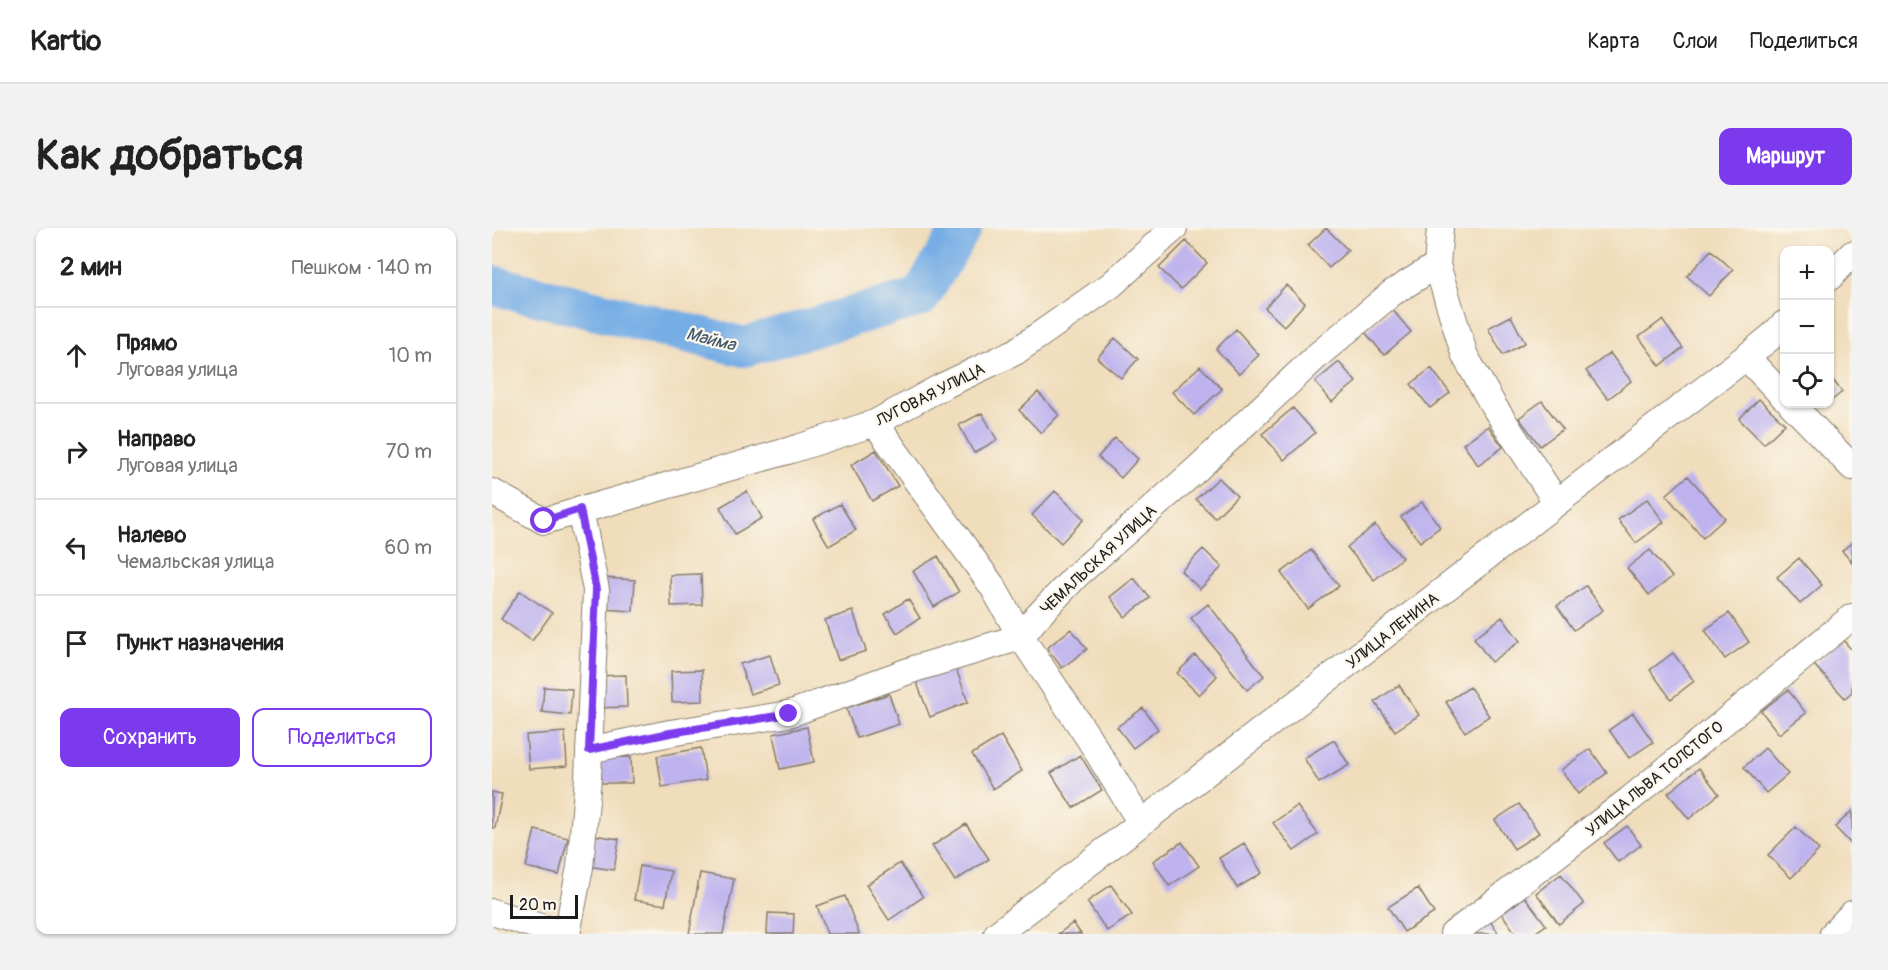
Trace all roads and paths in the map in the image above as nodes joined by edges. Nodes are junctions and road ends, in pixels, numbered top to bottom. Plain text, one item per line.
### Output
1 (1174, 228) edge
2 (1440, 228) edge
3 (1852, 254) edge
4 (1437, 265) junction
5 (1834, 273) edge
6 (1780, 329) edge
7 (1746, 357) junction
8 (1780, 392) edge
9 (1795, 408) edge
10 (875, 423) junction
11 (1852, 467) edge
12 (492, 492) edge
13 (1557, 503) junction
14 (580, 509) junction
15 (1852, 617) edge
16 (1021, 637) junction
17 (589, 750) junction
18 (1142, 823) junction
19 (492, 912) edge
20 (1852, 914) edge
21 (565, 934) edge
22 (997, 934) edge
23 (1453, 934) edge
24 (1833, 934) edge

1 - 10 street, ЛУГОВАЯ УЛИЦА
2 - 4 street
3 - 5 street
4 - 13 street
4 - 16 street, ЧЕМАЛЬСКАЯ УЛИЦА
6 - 7 street, УЛИЦА ЛЕНИНА
7 - 8 street
7 - 13 street, УЛИЦА ЛЕНИНА
9 - 11 street
10 - 14 street, ЛУГОВАЯ УЛИЦА
10 - 16 street
12 - 14 street, ЛУГОВАЯ УЛИЦА
13 - 18 street, УЛИЦА ЛЕНИНА
14 - 17 street
15 - 23 street, УЛИЦА ЛЬВА ТОЛСТОГО
16 - 17 street
16 - 18 street
17 - 21 street
18 - 22 street, УЛИЦА ЛЕНИНА
19 - 21 street
20 - 24 street

